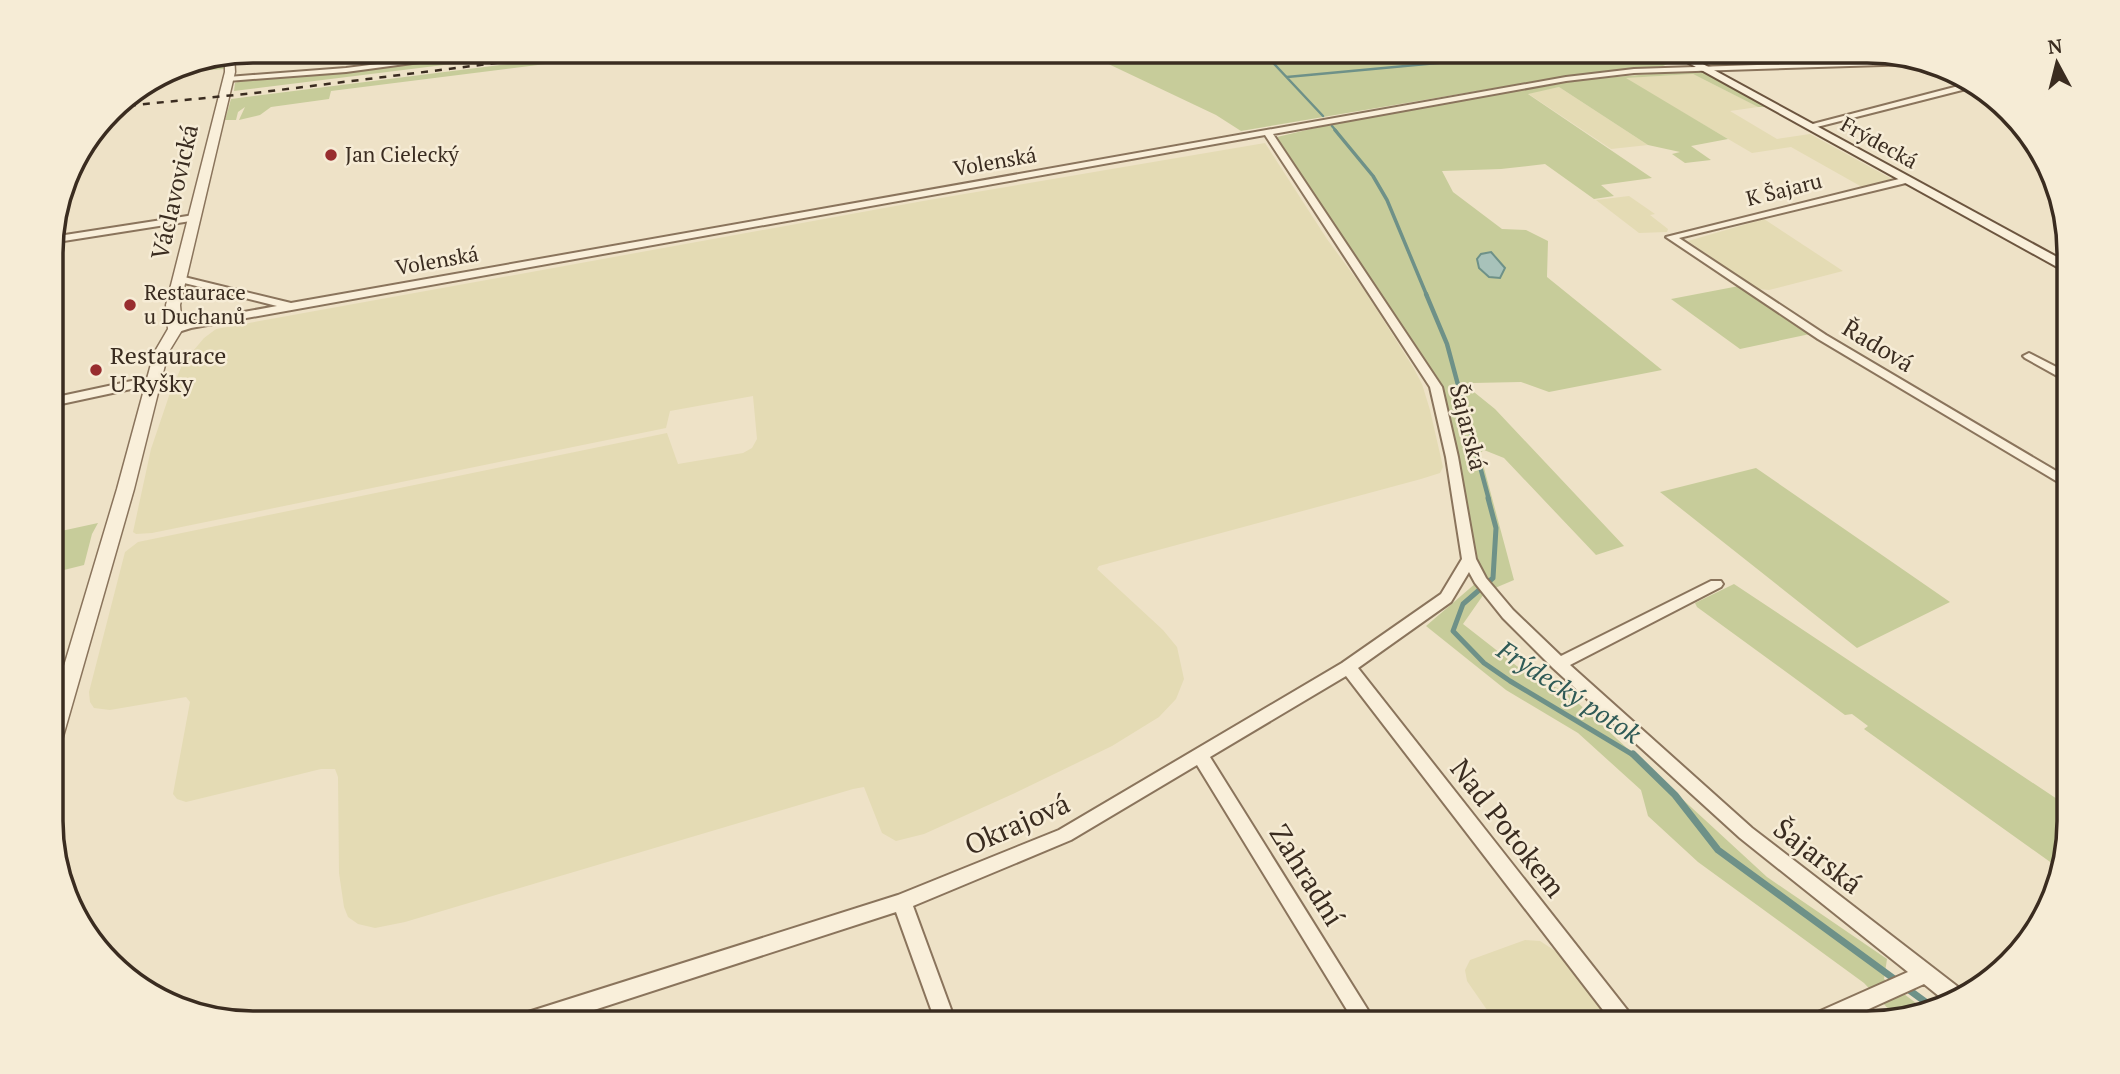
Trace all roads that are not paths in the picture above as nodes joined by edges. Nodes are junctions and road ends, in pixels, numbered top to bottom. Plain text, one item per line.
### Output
1 (402, 63) edge
2 (1683, 63) edge
3 (1695, 63) edge
4 (1875, 64) edge
5 (230, 65) edge
6 (1704, 68) junction
7 (1669, 70) junction
8 (229, 79) junction
9 (1960, 88) edge
10 (1808, 126) junction
11 (1267, 132) junction
12 (1907, 180) junction
13 (194, 218) junction
14 (1671, 237) joint
15 (63, 238) edge
16 (2057, 263) edge
17 (180, 279) junction
18 (295, 307) junction
19 (175, 330) junction
20 (2029, 356) dead end
21 (2057, 372) edge
22 (155, 380) junction
23 (63, 400) edge
24 (2057, 477) edge
25 (1469, 559) junction
26 (1716, 584) dead end
27 (1559, 664) junction
28 (1348, 667) junction
29 (63, 702) edge
30 (1200, 756) junction
31 (902, 902) junction
32 (1920, 976) junction
33 (1947, 993) edge
34 (562, 1011) edge
35 (942, 1011) edge
36 (1359, 1011) edge
37 (1616, 1011) edge
38 (1841, 1011) edge

1 - 8 street
2 - 7 street
3 - 6 main road, Frýdecká
4 - 6 street, Volenská
5 - 8 street, Václavovická
6 - 7 street, Volenská
6 - 10 main road, Frýdecká
7 - 11 street, Volenská
8 - 13 street, Václavovická
9 - 10 street
10 - 12 main road, Frýdecká
11 - 18 street, Volenská
11 - 25 street, Šajarská
12 - 14 street, K Šajaru
12 - 16 main road, Frýdecká
13 - 15 street
13 - 17 street, Václavovická
14 - 24 street, Řadová
17 - 18 street, Volenská
17 - 19 street, Václavovická
18 - 19 street, Volenská
19 - 22 street, Václavovická
20 - 21 street
22 - 23 street
22 - 29 street, Václavovická
25 - 27 street, Šajarská
25 - 28 street, Okrajová
26 - 27 street
27 - 32 street, Šajarská
28 - 30 street, Okrajová
28 - 37 street, Nad Potokem
30 - 31 street, Okrajová
30 - 36 street, Zahradní
31 - 34 street, Okrajová
31 - 35 street
32 - 33 street, Šajarská
32 - 38 street

